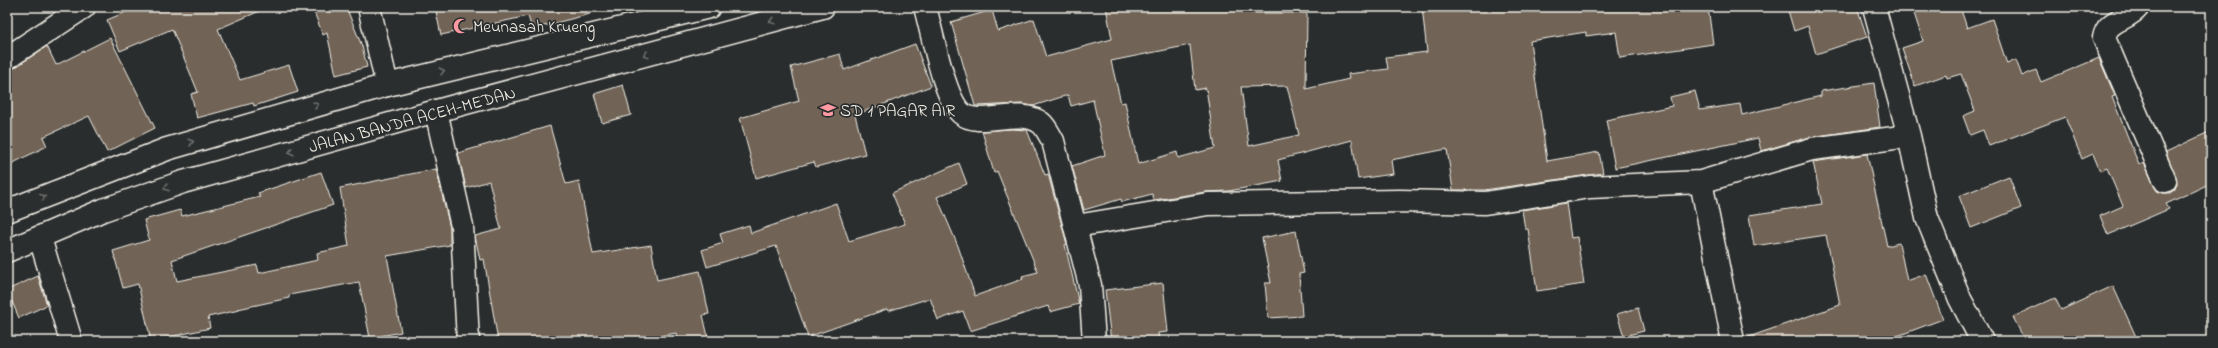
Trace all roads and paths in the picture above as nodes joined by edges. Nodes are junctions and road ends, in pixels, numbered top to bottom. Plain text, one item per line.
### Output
1 (84, 7) edge
2 (369, 7) edge
3 (709, 7) edge
4 (823, 7) edge
5 (924, 7) edge
6 (1874, 7) edge
7 (2138, 7) edge
8 (7, 58) edge
9 (387, 84) junction
10 (436, 111) junction
11 (1909, 136) junction
12 (2165, 181) dead end
13 (1701, 182) junction
14 (7, 211) edge
15 (1076, 226) junction
16 (40, 238) junction
17 (7, 251) edge
18 (71, 341) edge
19 (468, 341) edge
20 (1094, 341) edge
21 (1733, 341) edge
22 (1982, 341) edge

1 - 8 main road
2 - 9 main road
9 -> 3 main road
4 -> 10 main road, JALAN BANDA ACEH-MEDAN
5 - 15 main road
6 - 11 main road
7 - 12 main road
14 -> 9 main road
10 -> 16 main road, JALAN BANDA ACEH-MEDAN
10 - 19 main road
11 - 13 main road
11 - 22 main road
13 - 15 main road
13 - 21 main road
15 - 20 main road
16 - 17 main road, JALAN BANDA ACEH-MEDAN
16 - 18 main road

